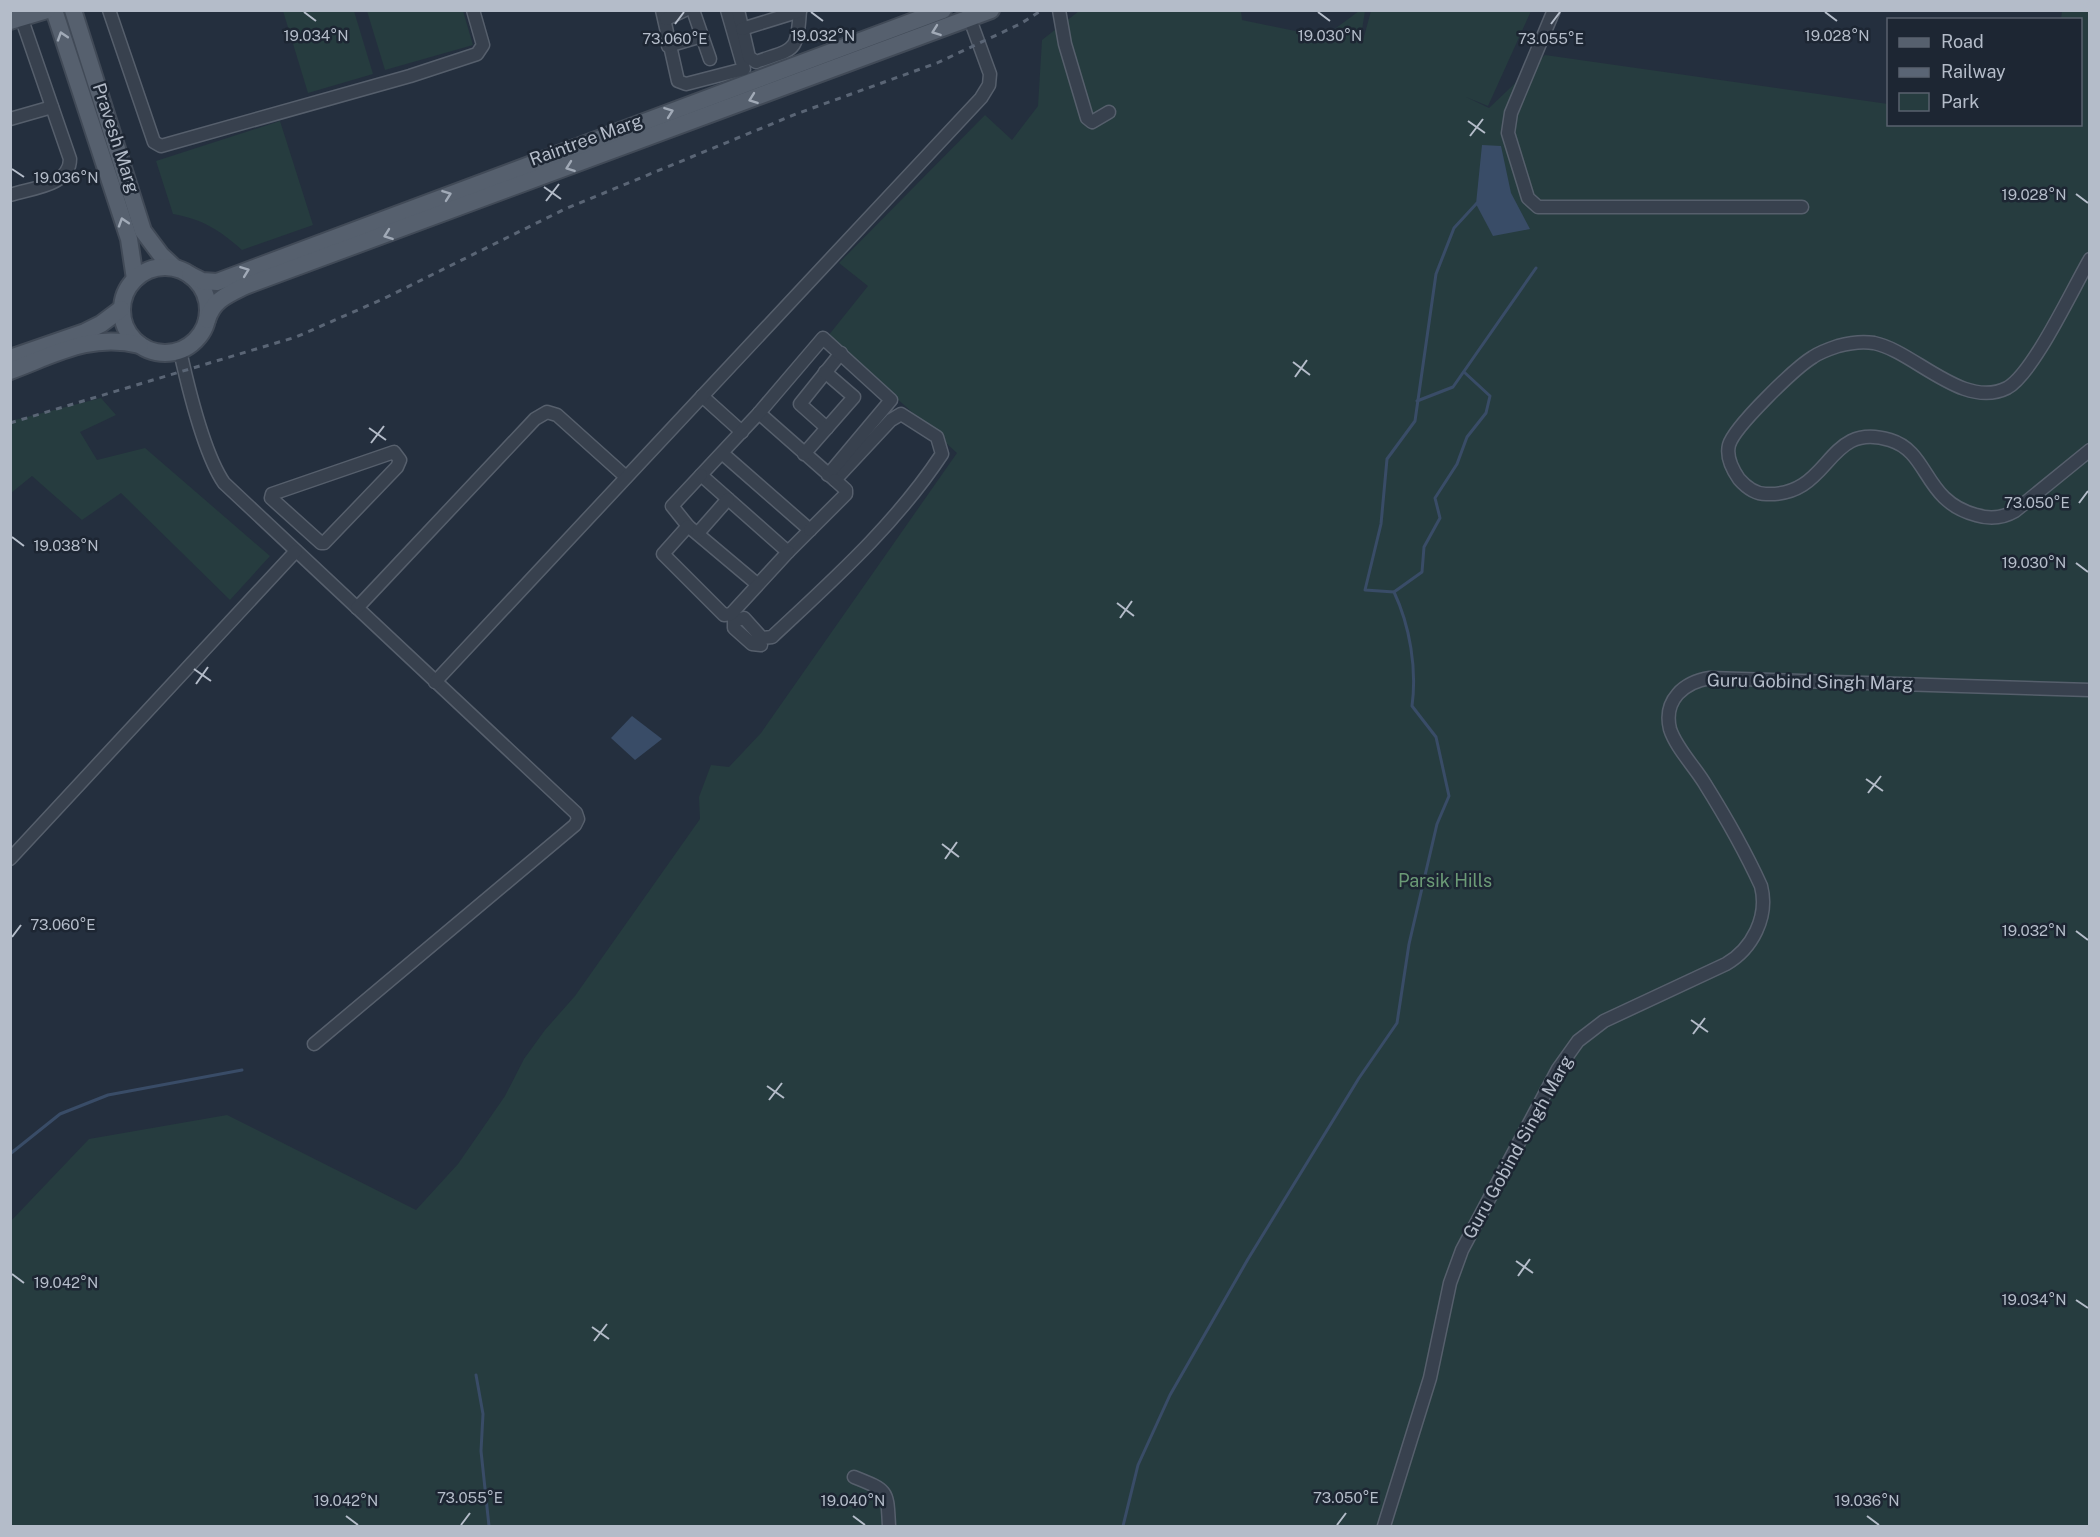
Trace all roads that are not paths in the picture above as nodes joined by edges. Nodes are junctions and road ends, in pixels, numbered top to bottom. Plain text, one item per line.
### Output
1 (47, 10) edge
2 (54, 10) edge
3 (73, 10) edge
4 (109, 10) edge
5 (473, 10) edge
6 (685, 10) edge
7 (693, 10) edge
8 (727, 10) edge
9 (738, 10) edge
10 (943, 10) edge
11 (991, 10) edge
12 (1059, 10) edge
13 (1554, 10) edge
14 (800, 11) edge
15 (664, 15) edge
16 (968, 15) edge
17 (17, 17) edge
18 (742, 29) junction
19 (702, 36) junction
20 (668, 46) junction
21 (710, 59) dead end
22 (52, 107) junction
23 (1108, 112) dead end
24 (10, 119) edge
25 (10, 195) edge
26 (1802, 207) dead end
27 (2090, 259) edge
28 (182, 272) junction
29 (135, 279) junction
30 (122, 309) junction
31 (207, 320) junction
32 (140, 345) junction
33 (180, 351) junction
34 (841, 353) junction
35 (10, 358) edge
36 (10, 371) edge
37 (825, 372) junction
38 (702, 396) junction
39 (759, 413) junction
40 (827, 428) junction
41 (742, 432) junction
42 (2090, 450) edge
43 (722, 453) junction
44 (804, 454) junction
45 (701, 475) junction
46 (626, 477) junction
47 (831, 478) junction
48 (369, 496) joint
49 (728, 499) junction
50 (693, 530) junction
51 (810, 530) junction
52 (296, 551) junction
53 (788, 552) junction
54 (757, 584) junction
55 (357, 608) junction
56 (761, 645) dead end
57 (435, 682) junction
58 (2090, 690) edge
59 (10, 859) edge
60 (314, 1044) dead end
61 (854, 1477) dead end
62 (889, 1527) edge
63 (1384, 1527) edge

1 - 17 main road
29 -> 2 main road, Pravesh Marg
3 - 28 main road, Pravesh Marg
4 - 5 street
6 - 15 street
7 - 19 street
8 - 20 street
9 - 18 street
28 -> 10 main road, Raintree Marg
11 - 16 main road, Raintree Marg
12 - 23 street
13 - 26 street
14 - 18 street
14 - 18 street
15 - 20 street
16 -> 31 main road, Raintree Marg
16 - 38 street
17 - 22 street
19 - 20 street
19 - 21 street
22 - 24 street
22 - 25 street
27 - 42 street
28 - 29 main road
28 - 31 main road
29 - 30 main road
30 - 32 main road
30 - 35 main road
31 - 33 main road
32 - 33 main road
32 - 36 main road
33 - 52 street
34 - 37 street
34 - 39 street
34 - 47 street
37 - 40 street
37 - 40 street
38 - 41 street
38 - 46 street
39 - 41 street
39 - 44 street
40 - 44 street
41 - 43 street
43 - 45 street
43 - 51 street
44 - 47 street
45 - 49 street
45 - 50 street
46 - 55 street
46 - 57 street
47 - 51 street
47 - 56 street
48 - 48 street
49 - 50 street
49 - 53 street
50 - 54 street
50 - 54 street
51 - 53 street
52 - 55 street
52 - 59 street
53 - 54 street
55 - 57 street
57 - 60 street
58 - 63 street, Guru Gobind Singh Marg
61 - 62 street

